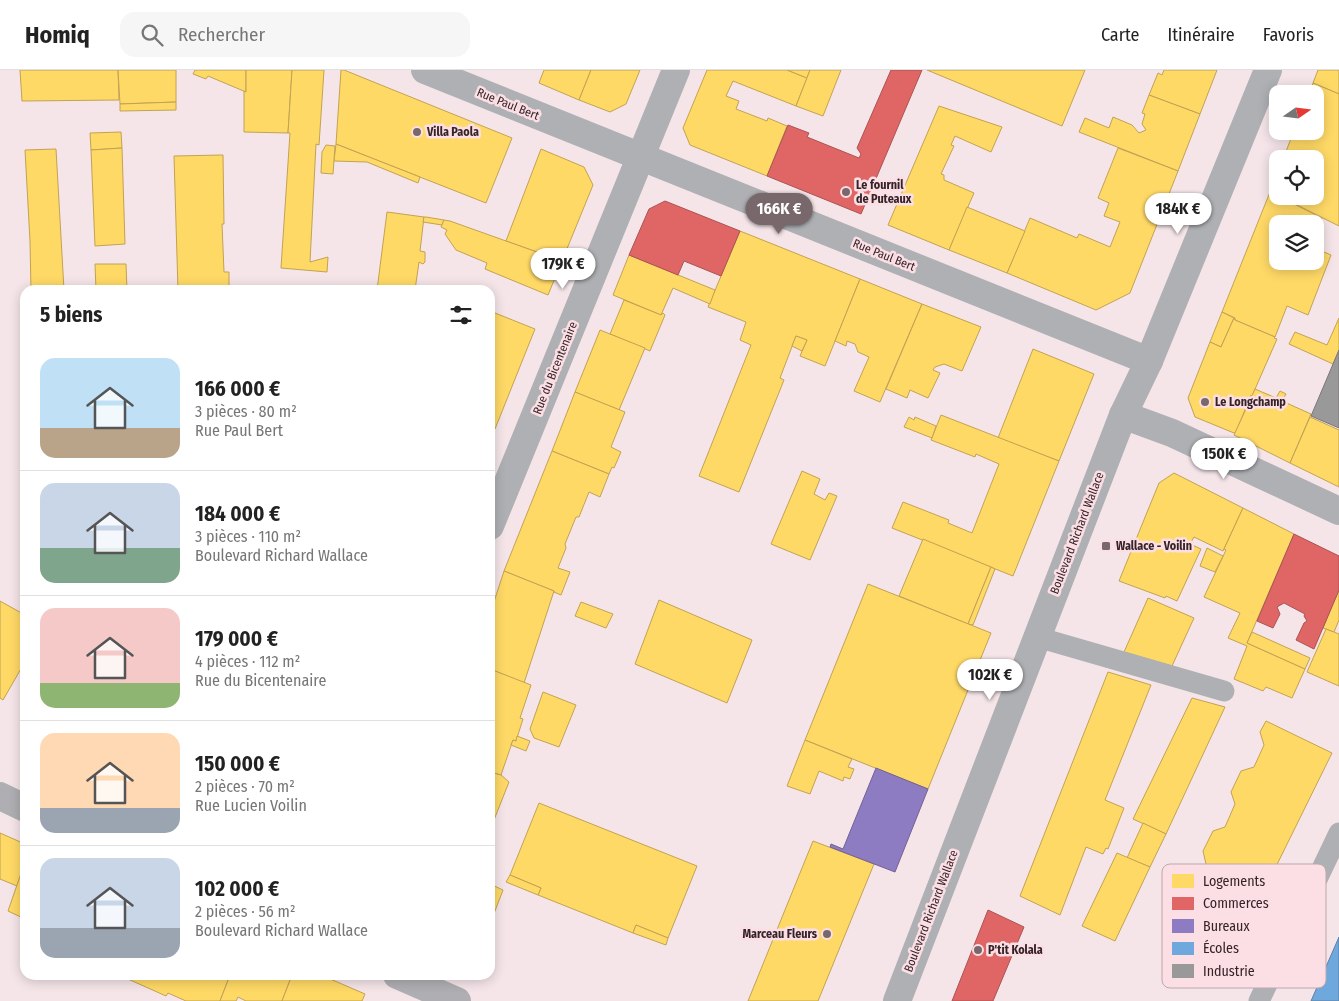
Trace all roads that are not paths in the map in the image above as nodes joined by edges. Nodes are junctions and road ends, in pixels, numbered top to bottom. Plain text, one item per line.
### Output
1 (425, 70) edge
2 (676, 70) edge
3 (1268, 70) edge
4 (640, 157) junction
5 (1149, 361) junction
6 (1123, 416) junction
7 (1339, 511) edge
8 (495, 514) edge
9 (1037, 637) junction
10 (1224, 691) dead end
11 (1339, 833) edge
12 (1324, 864) edge
13 (409, 980) edge
14 (1265, 988) edge
15 (457, 1001) edge
16 (896, 1001) edge
17 (1259, 1001) edge

1 - 4 street, Rue Paul Bert
2 - 4 street, Rue du Bicentenaire
3 - 5 street, Boulevard Richard Wallace
4 - 5 street, Rue Paul Bert
4 - 8 street, Rue du Bicentenaire
5 - 6 street, Boulevard Richard Wallace
6 - 7 street
6 - 9 street, Boulevard Richard Wallace
9 - 10 lane
9 - 16 street, Boulevard Richard Wallace
11 - 12 lane
13 - 15 street
14 - 17 lane

